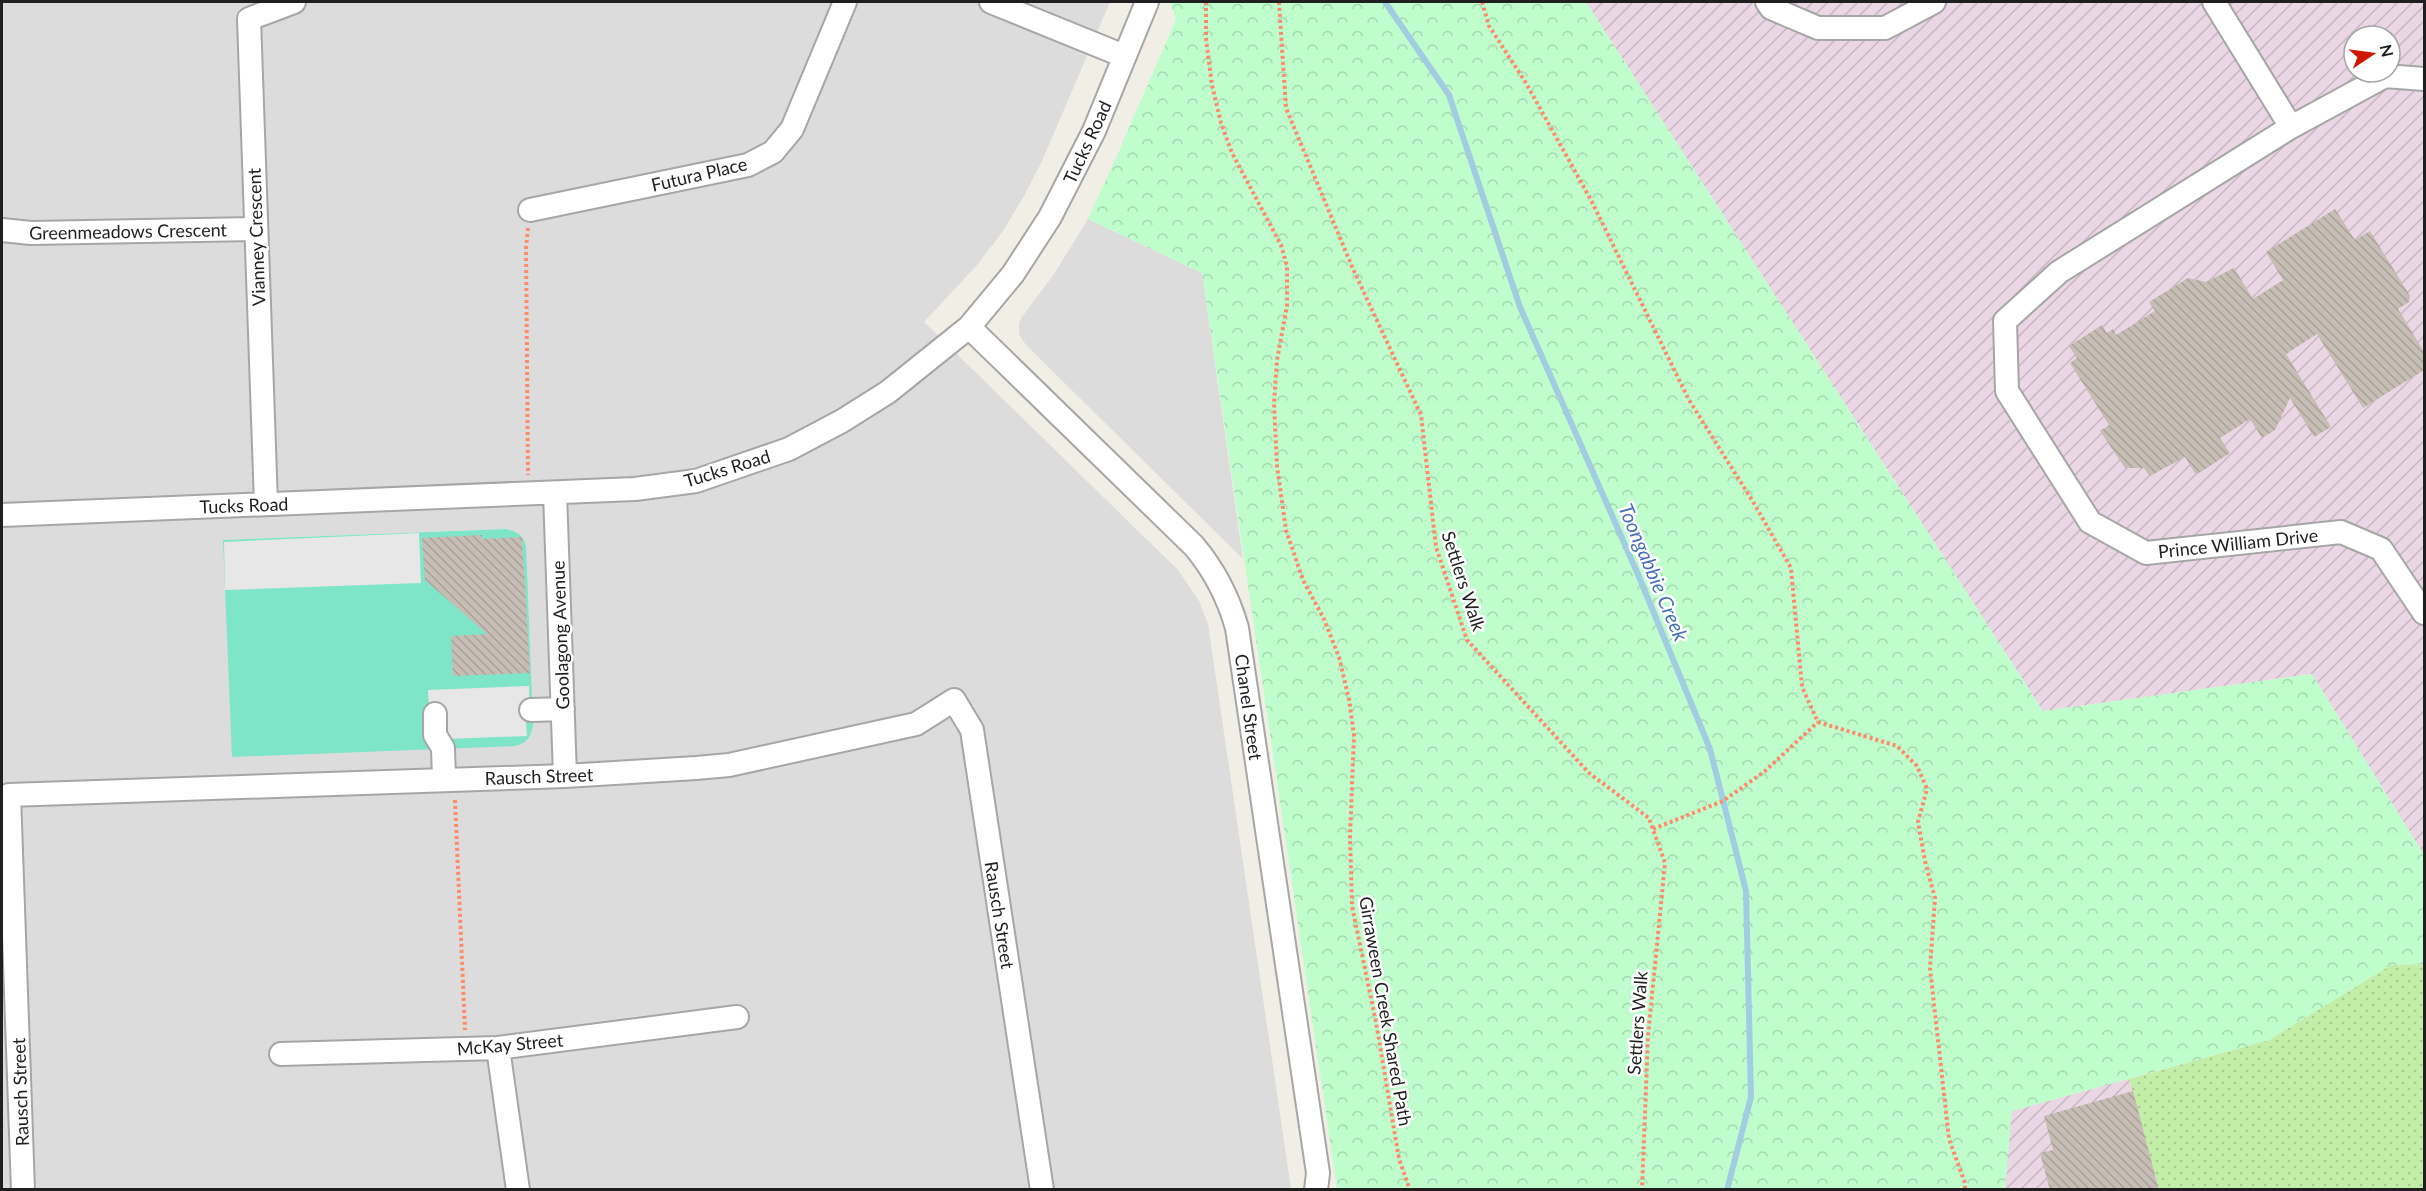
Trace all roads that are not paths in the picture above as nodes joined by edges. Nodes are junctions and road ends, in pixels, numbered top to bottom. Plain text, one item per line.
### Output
1 (294, 2) edge
2 (844, 2) edge
3 (991, 2) edge
4 (1147, 2) edge
5 (1767, 2) edge
6 (1934, 2) edge
7 (2214, 2) edge
8 (1124, 56) junction
9 (2424, 79) edge
10 (2291, 127) junction
11 (530, 210) road end
12 (255, 229) junction
13 (2, 230) edge
14 (969, 327) junction
15 (555, 493) junction
16 (266, 504) junction
17 (2, 515) edge
18 (2424, 613) edge
19 (563, 709) junction
20 (531, 710) dead end
21 (435, 714) dead end
22 (565, 776) junction
23 (449, 779) junction
24 (737, 1017) dead end
25 (498, 1048) junction
26 (281, 1054) dead end
27 (23, 1190) edge
28 (518, 1190) edge
29 (1042, 1190) edge
30 (1316, 1190) edge

1 - 12 street, Vianney Crescent
2 - 11 street, Futura Place
3 - 8 street
4 - 8 street, Tucks Road
5 - 6 street
7 - 10 street
8 - 14 street, Tucks Road
9 - 10 street, Prince William Drive
10 - 18 street, Prince William Drive
12 - 13 street, Greenmeadows Crescent
12 - 16 street, Vianney Crescent
14 - 15 street, Tucks Road
14 - 30 street, Chanel Street
15 - 16 street, Tucks Road
15 - 19 street, Goolagong Avenue
16 - 17 street, Tucks Road
19 - 20 street
19 - 22 street, Goolagong Avenue
21 - 23 street
22 - 23 street, Rausch Street
22 - 29 street, Rausch Street
23 - 27 street, Rausch Street
24 - 25 street, McKay Street
25 - 26 street, McKay Street
25 - 28 street

